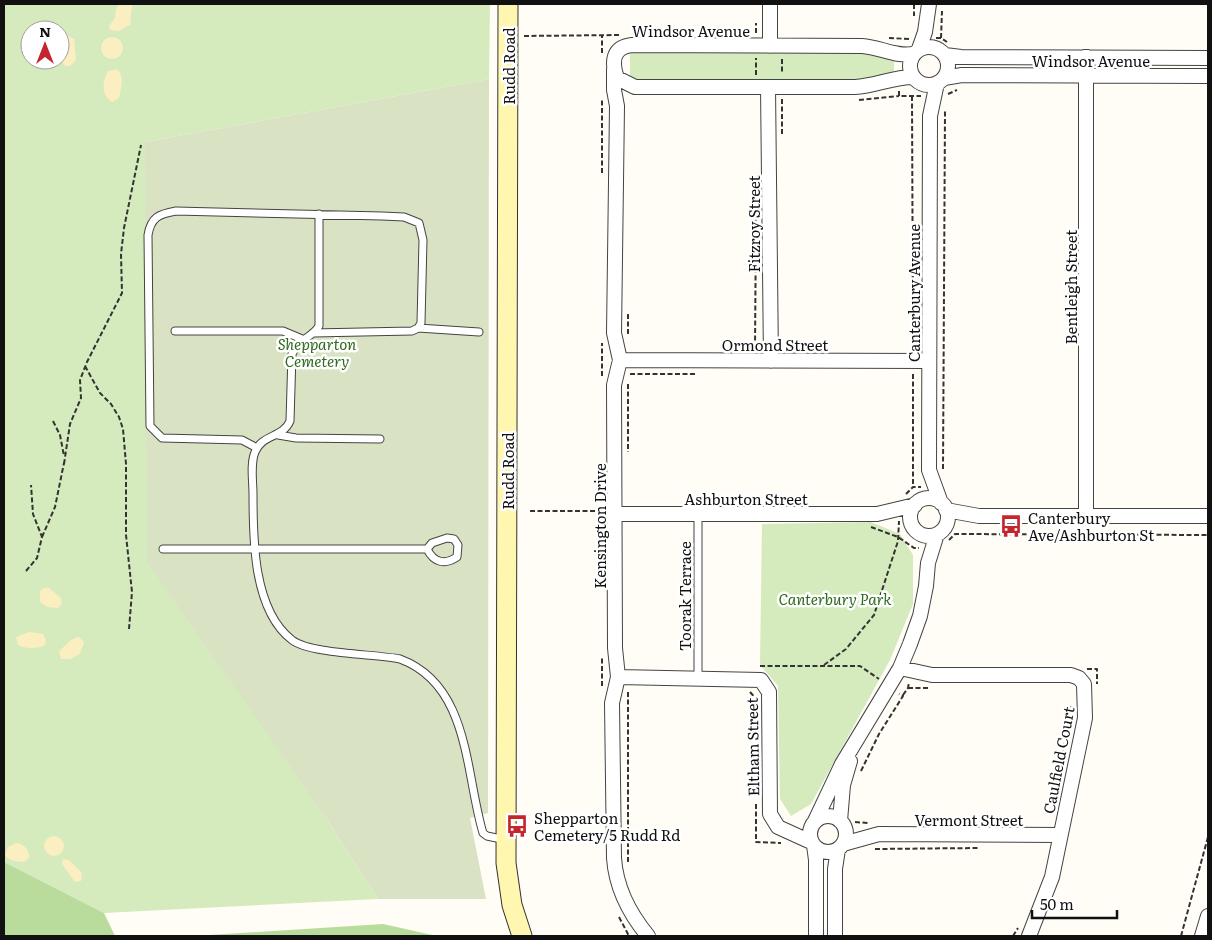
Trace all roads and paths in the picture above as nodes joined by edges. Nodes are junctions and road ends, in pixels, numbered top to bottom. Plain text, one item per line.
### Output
1 (508, 4) edge
2 (770, 4) edge
3 (942, 4) edge
4 (929, 8) edge
5 (770, 46) junction
6 (931, 46) junction
7 (899, 55) junction
8 (960, 57) junction
9 (1086, 57) junction
10 (1208, 58) edge
11 (614, 69) junction
12 (962, 76) junction
13 (1086, 76) junction
14 (1208, 76) edge
15 (910, 79) junction
16 (635, 87) junction
17 (932, 91) junction
18 (773, 96) junction
19 (899, 96) junction
20 (856, 100) dead end
21 (617, 106) junction
22 (141, 145) dead end
23 (319, 214) junction
24 (628, 308) dead end
25 (418, 328) junction
26 (175, 331) dead end
27 (479, 332) dead end
28 (313, 333) junction
29 (302, 339) junction
30 (770, 360) junction
31 (913, 361) junction
32 (929, 361) junction
33 (625, 365) junction
34 (85, 366) junction
35 (628, 384) dead end
36 (52, 421) dead end
37 (278, 435) junction
38 (380, 439) dead end
39 (256, 448) junction
40 (628, 452) dead end
41 (64, 464) junction
42 (929, 470) junction
43 (943, 477) dead end
44 (31, 484) dead end
45 (913, 487) dead end
46 (917, 503) junction
47 (943, 506) junction
48 (530, 511) dead end
49 (609, 512) junction
50 (698, 514) junction
51 (979, 516) junction
52 (1086, 516) junction
53 (1206, 517) edge
54 (907, 521) junction
55 (862, 528) dead end
56 (941, 531) junction
57 (1208, 535) edge
58 (42, 537) junction
59 (898, 537) junction
60 (928, 548) junction
61 (254, 549) junction
62 (163, 550) dead end
63 (427, 550) junction
64 (26, 571) dead end
65 (130, 628) dead end
66 (757, 666) dead end
67 (822, 666) junction
68 (900, 668) junction
69 (1078, 669) dead end
70 (623, 677) junction
71 (698, 678) junction
72 (1097, 685) dead end
73 (889, 686) junction
74 (908, 688) dead end
75 (938, 688) dead end
76 (749, 691) dead end
77 (1071, 705) dead end
78 (756, 709) dead end
79 (856, 743) junction
80 (858, 777) dead end
81 (756, 804) dead end
82 (847, 823) junction
83 (814, 824) junction
84 (787, 830) junction
85 (879, 834) junction
86 (1053, 835) junction
87 (1208, 837) edge
88 (506, 840) junction
89 (812, 843) junction
90 (786, 844) dead end
91 (840, 847) junction
92 (985, 848) dead end
93 (875, 849) dead end
94 (628, 867) dead end
95 (1208, 916) edge
96 (1022, 920) dead end
97 (522, 936) edge
98 (648, 936) edge
99 (816, 936) edge
100 (835, 936) edge
101 (1013, 936) edge
102 (1029, 936) edge
103 (1181, 936) edge
104 (1202, 936) edge

1 - 88 street, Rudd Road
2 - 5 street
3 - 6 path
4 - 6 street
5 - 7 street, Windsor Avenue
5 - 11 street, Windsor Avenue
6 - 7 street, Windsor Avenue
6 - 7 path
6 - 8 street, Windsor Avenue
6 - 8 path
6 - 15 street
6 - 17 street, Canterbury Avenue
8 - 9 street, Windsor Avenue
9 - 10 street, Windsor Avenue
9 - 13 street, Bentleigh Street
11 - 16 street
11 - 21 street, Kensington Drive
12 - 13 street, Windsor Avenue
12 - 17 street, Windsor Avenue
12 - 17 path
13 - 14 street, Windsor Avenue
13 - 52 street, Bentleigh Street
15 - 17 street, Windsor Avenue
15 - 18 street
15 - 19 path
16 - 18 street
16 - 21 street
17 - 19 path
17 - 31 path
17 - 32 street, Canterbury Avenue
17 - 43 path
18 - 30 street, Fitzroy Street
19 - 20 path
21 - 33 street, Kensington Drive
22 - 34 path
23 - 25 lane
23 - 28 lane
23 - 39 lane
24 - 33 path
25 - 27 lane
25 - 28 lane
26 - 29 lane
28 - 29 lane
29 - 37 lane
30 - 31 street, Ormond Street
30 - 33 street, Ormond Street
31 - 32 street, Ormond Street
31 - 45 path
32 - 42 street, Canterbury Avenue
33 - 49 street, Kensington Drive
34 - 41 path
34 - 65 path
35 - 40 path
36 - 41 path
37 - 38 lane
37 - 39 lane
39 - 61 lane
41 - 58 path
42 - 46 street, Canterbury Avenue
42 - 47 street, Canterbury Avenue
44 - 58 path
46 - 47 street
46 - 54 street
47 - 51 street
47 - 56 street
48 - 49 path
49 - 50 street, Ashburton Street
49 - 70 street, Kensington Drive
50 - 54 street, Ashburton Street
50 - 71 lane, Toorak Terrace
51 - 52 street
51 - 56 street
52 - 53 street
54 - 56 street
54 - 59 path
54 - 60 street
55 - 59 path
56 - 60 street
57 - 60 path
58 - 64 path
59 - 60 path
59 - 67 path
60 - 68 street
61 - 62 lane
61 - 63 lane
61 - 88 lane
63 - 63 lane
66 - 67 path
67 - 73 path
68 - 73 street
68 - 86 street, Caulfield Court
69 - 72 path
70 - 71 street, Eltham Street
70 - 94 path
70 - 98 street, Kensington Drive
71 - 84 street, Eltham Street
73 - 79 street
73 - 80 path
74 - 75 path
76 - 78 path
77 - 86 path
79 - 82 street
79 - 83 street
81 - 90 path
82 - 83 street
82 - 85 street, Vermont Street
82 - 91 street
83 - 84 street
83 - 89 street
84 - 89 street
85 - 86 street, Vermont Street
85 - 91 street, Vermont Street
86 - 102 street, Caulfield Court
87 - 103 path
88 - 97 street, Rudd Road
89 - 91 street
89 - 99 street
91 - 100 street
92 - 93 path
95 - 104 street
96 - 101 path

